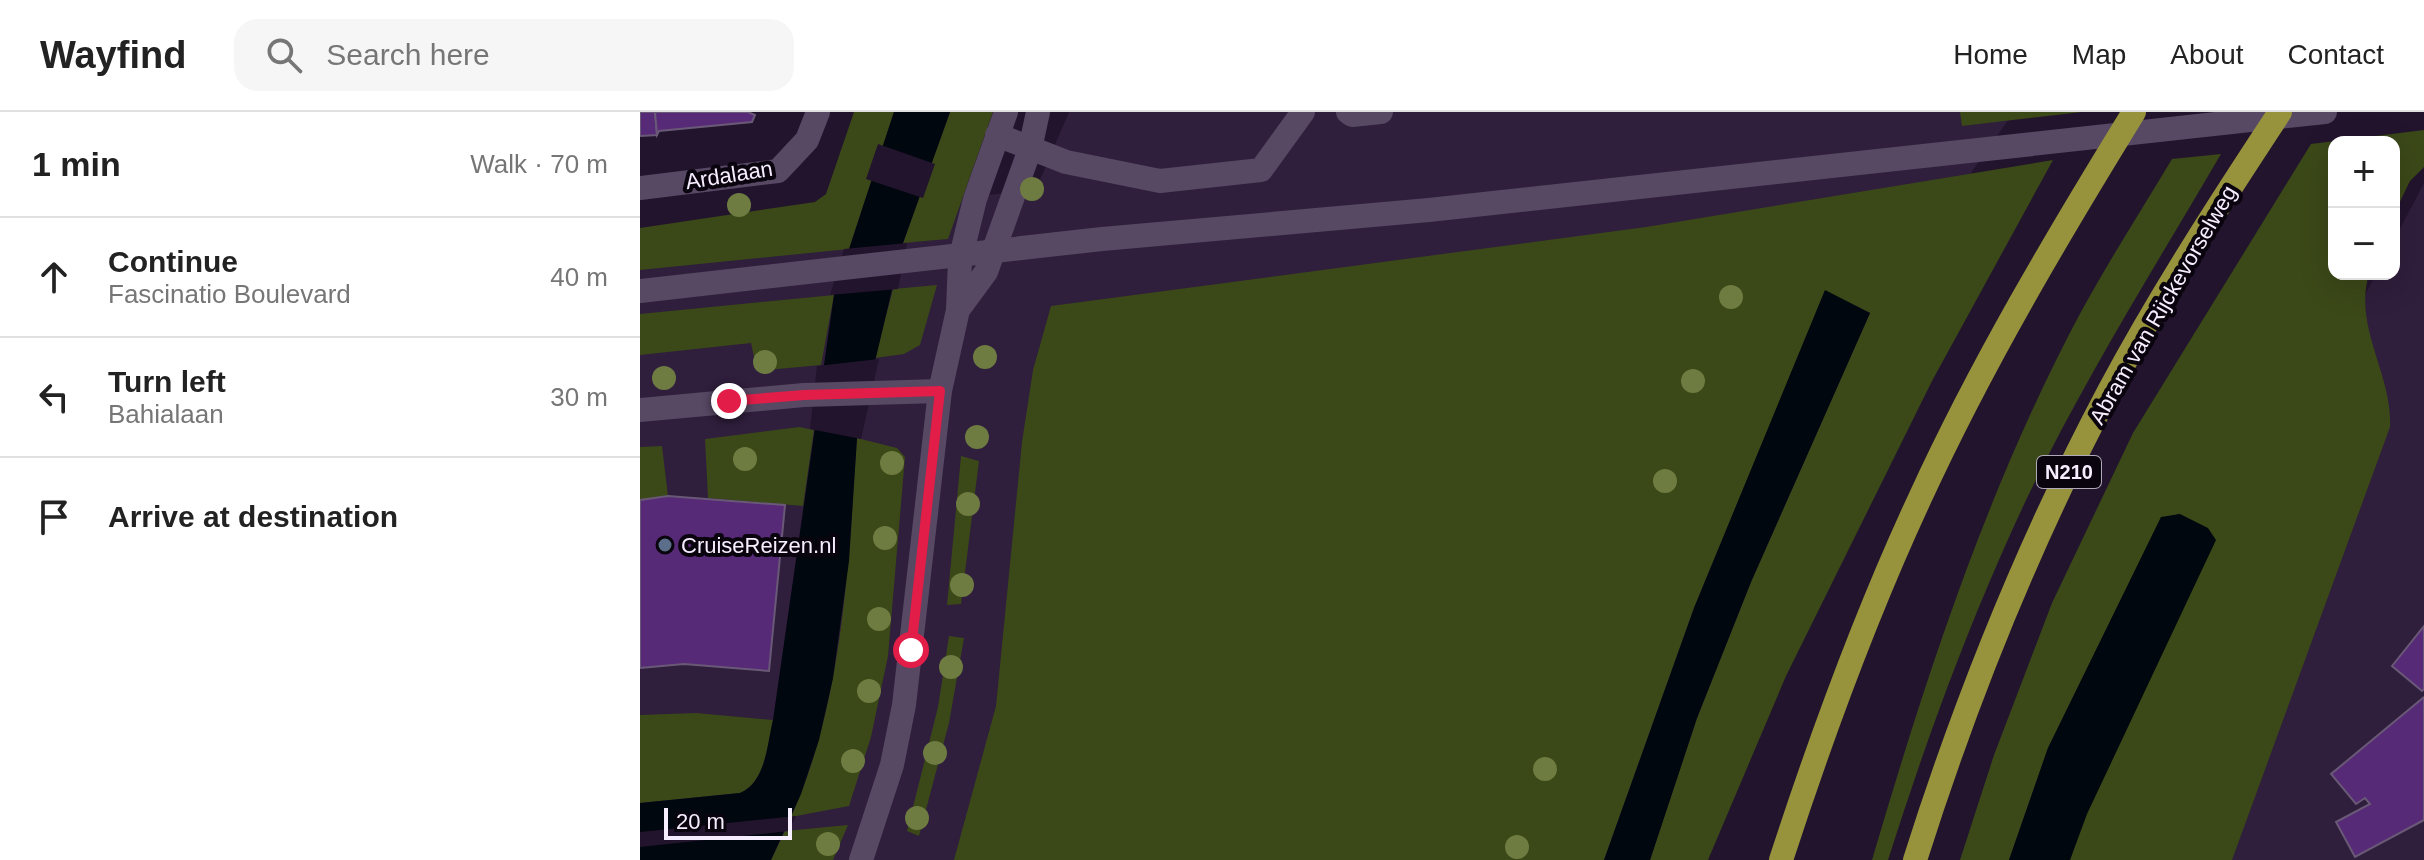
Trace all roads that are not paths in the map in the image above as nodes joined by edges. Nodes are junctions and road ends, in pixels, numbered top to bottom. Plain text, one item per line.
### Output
1 (818, 112) edge
2 (1006, 112) edge
3 (1038, 112) edge
4 (1303, 112) edge
5 (1348, 112) edge
6 (1381, 112) edge
7 (2134, 112) edge
8 (2280, 112) edge
9 (2325, 112) edge
10 (997, 135) junction
11 (1030, 149) junction
12 (640, 188) edge
13 (640, 291) edge
14 (958, 310) junction
15 (940, 391) junction
16 (640, 410) edge
17 (861, 860) edge
18 (1781, 860) edge
19 (1915, 860) edge

1 - 12 street, Ardalaan
2 - 10 street
3 - 11 street
4 - 11 street
5 - 6 street
7 - 18 highway
8 - 19 highway, Abram van Rijckevorselweg / N210
9 - 13 street
10 - 11 street
10 - 14 street
11 - 14 street
14 - 15 street
15 - 16 street
15 - 17 street

